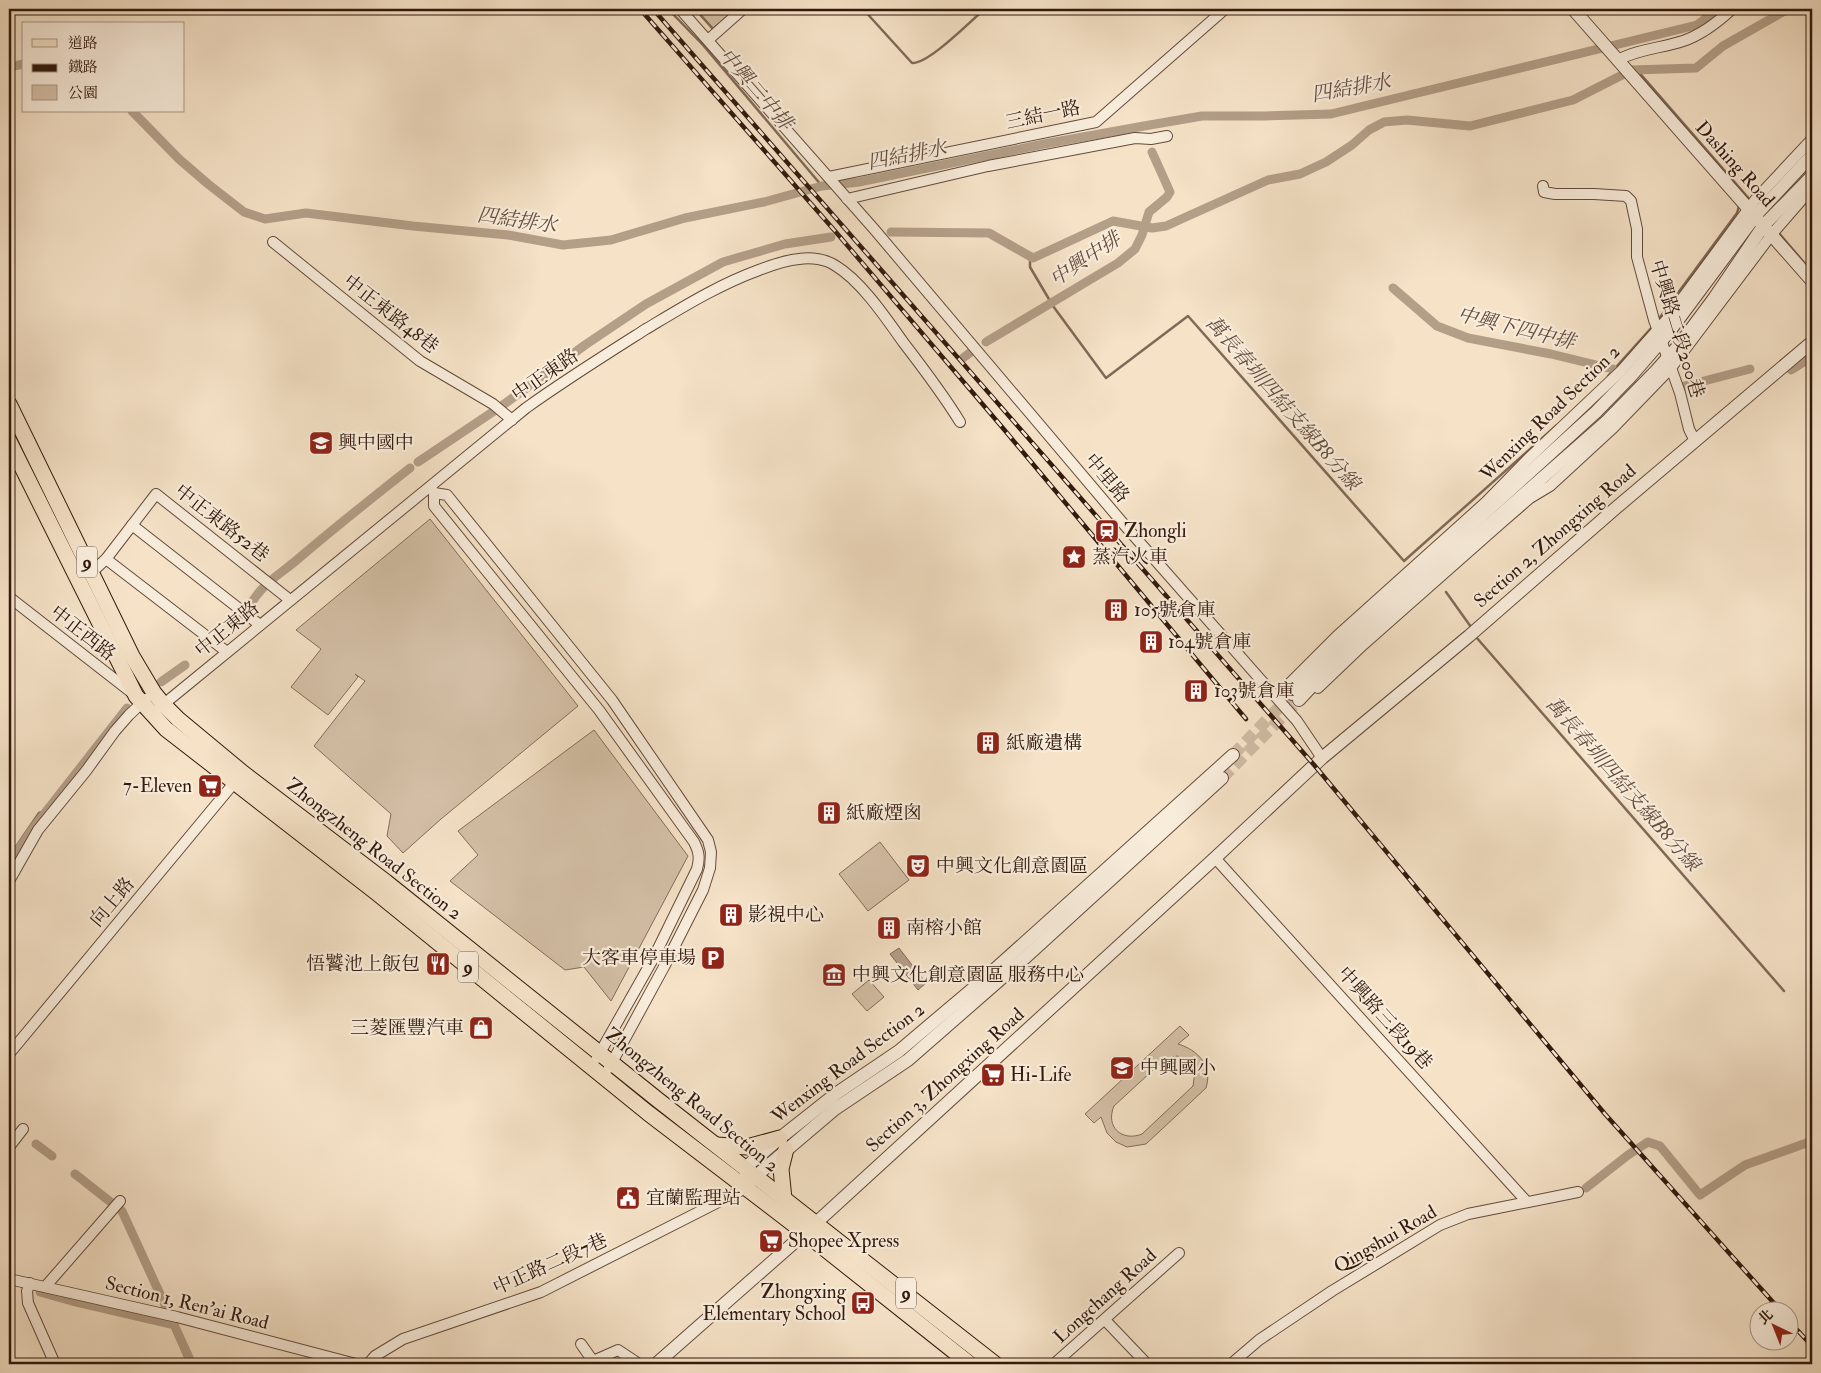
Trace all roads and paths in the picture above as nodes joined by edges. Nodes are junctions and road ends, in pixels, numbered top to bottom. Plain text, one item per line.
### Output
1 (680, 9) edge
2 (744, 9) edge
3 (1225, 9) edge
4 (1573, 9) edge
5 (1732, 9) edge
6 (708, 40) junction
7 (1622, 64) junction
8 (1166, 136) dead end
9 (1812, 139) edge
10 (1812, 155) edge
11 (1812, 176) edge
12 (829, 177) junction
13 (1543, 186) dead end
14 (1812, 188) edge
15 (847, 199) junction
16 (1760, 220) junction
17 (273, 242) dead end
18 (1812, 281) edge
19 (1659, 336) junction
20 (1812, 342) edge
21 (1669, 364) junction
22 (12, 411) edge
23 (512, 420) junction
24 (960, 422) dead end
25 (9, 441) edge
26 (1695, 441) junction
27 (431, 489) junction
28 (132, 526) junction
29 (106, 560) junction
30 (92, 572) junction
31 (9, 597) edge
32 (290, 600) junction
33 (260, 625) junction
34 (227, 652) junction
35 (149, 702) junction
36 (1232, 755) tunnel mouth
37 (1322, 758) junction
38 (239, 777) junction
39 (1222, 778) tunnel mouth
40 (1215, 858) junction
41 (9, 881) edge
42 (600, 1053) junction
43 (9, 1054) edge
44 (613, 1063) junction
45 (590, 1067) junction
46 (603, 1076) junction
47 (23, 1129) dead end
48 (783, 1144) junction
49 (717, 1145) junction
50 (9, 1147) edge
51 (751, 1171) junction
52 (746, 1188) junction
53 (1578, 1192) dead end
54 (784, 1199) junction
55 (1527, 1202) junction
56 (117, 1204) dead end
57 (811, 1227) junction
58 (1179, 1253) dead end
59 (9, 1279) edge
60 (30, 1284) junction
61 (45, 1287) junction
62 (1105, 1320) junction
63 (581, 1344) dead end
64 (55, 1364) edge
65 (356, 1364) edge
66 (368, 1364) edge
67 (639, 1364) edge
68 (656, 1364) edge
69 (970, 1364) edge
70 (996, 1364) edge
71 (1054, 1364) edge
72 (1147, 1364) edge
73 (1231, 1364) edge

1 - 6 street
2 - 6 street
3 - 12 street, 三結一路
4 - 7 street, Dashing Road
5 - 7 street
6 - 12 street
7 - 16 street, Dashing Road
8 - 15 street
9 - 16 street, Wenxing Road Section 2
10 - 16 street, Wenxing Road Section 2
11 - 16 street, Wenxing Road Section 2
12 - 15 street, 中里路
13 - 19 street, 中興路二段200巷
14 - 16 street, Wenxing Road Section 2
15 - 37 street, 中里路
16 - 18 street, Dashing Road
16 - 19 street, Wenxing Road Section 2
16 - 21 street, Wenxing Road Section 2
17 - 23 street, 中正東路48巷
19 - 21 street, 中興路二段200巷
19 - 21 street, Wenxing Road Section 2
20 - 26 street, Section 2, Zhongxing Road
21 - 26 street, 中興路二段200巷
22 - 30 main road, Zhongzheng Road Section 2 / 9
23 - 24 street, 中正東路
23 - 27 street, 中正東路
25 - 35 main road, Zhongzheng Road Section 2 / 9
26 - 37 street, Section 2, Zhongxing Road
27 - 32 street, 中正東路
27 - 42 street
27 - 44 street
28 - 29 street
28 - 32 street, 中正東路52巷
28 - 33 street
29 - 30 street
29 - 34 street
30 - 35 main road, Zhongzheng Road Section 2 / 9
31 - 35 street, 中正西路
32 - 33 street, 中正東路
33 - 34 street, 中正東路
34 - 35 street, 中正東路
35 - 38 main road, Zhongzheng Road Section 2 / 9
35 - 41 street, 中正東路
36 - 48 street, Wenxing Road Section 2
37 - 40 street, Section 3, Zhongxing Road
38 - 42 main road, Zhongzheng Road Section 2 / 9
38 - 43 street, 向上路
38 - 45 main road, Zhongzheng Road Section 2 / 9
39 - 48 street, Wenxing Road Section 2
40 - 55 street, 中興路三段19巷
40 - 57 street, Section 3, Zhongxing Road
42 - 44 main road, Zhongzheng Road Section 2 / 9
42 - 45 street
44 - 46 street
44 - 49 main road, Zhongzheng Road Section 2 / 9
45 - 46 main road, Zhongzheng Road Section 2 / 9
46 - 52 main road, Zhongzheng Road Section 2 / 9
47 - 50 street
48 - 49 main road
48 - 51 street, Wenxing Road Section 2
48 - 54 main road
49 - 51 main road, Zhongzheng Road Section 2 / 9
51 - 52 street, Wenxing Road Section 2
51 - 54 main road, Zhongzheng Road Section 2 / 9
52 - 57 main road, Zhongzheng Road Section 2 / 9
52 - 66 street, 中正路二段7巷
53 - 55 street, Qingshui Road
54 - 57 main road, Zhongzheng Road Section 2 / 9
55 - 73 street, Qingshui Road
56 - 61 street
57 - 68 street, Section 3, Zhongxing Road
57 - 69 main road, 9
57 - 70 main road, 9
58 - 62 street, Longchang Road
59 - 60 street, Section 1, Ren'ai Road
60 - 61 street, Section 1, Ren'ai Road
60 - 64 street
61 - 65 street, Section 1, Ren'ai Road
62 - 71 street, Longchang Road
62 - 72 street
63 - 67 street

